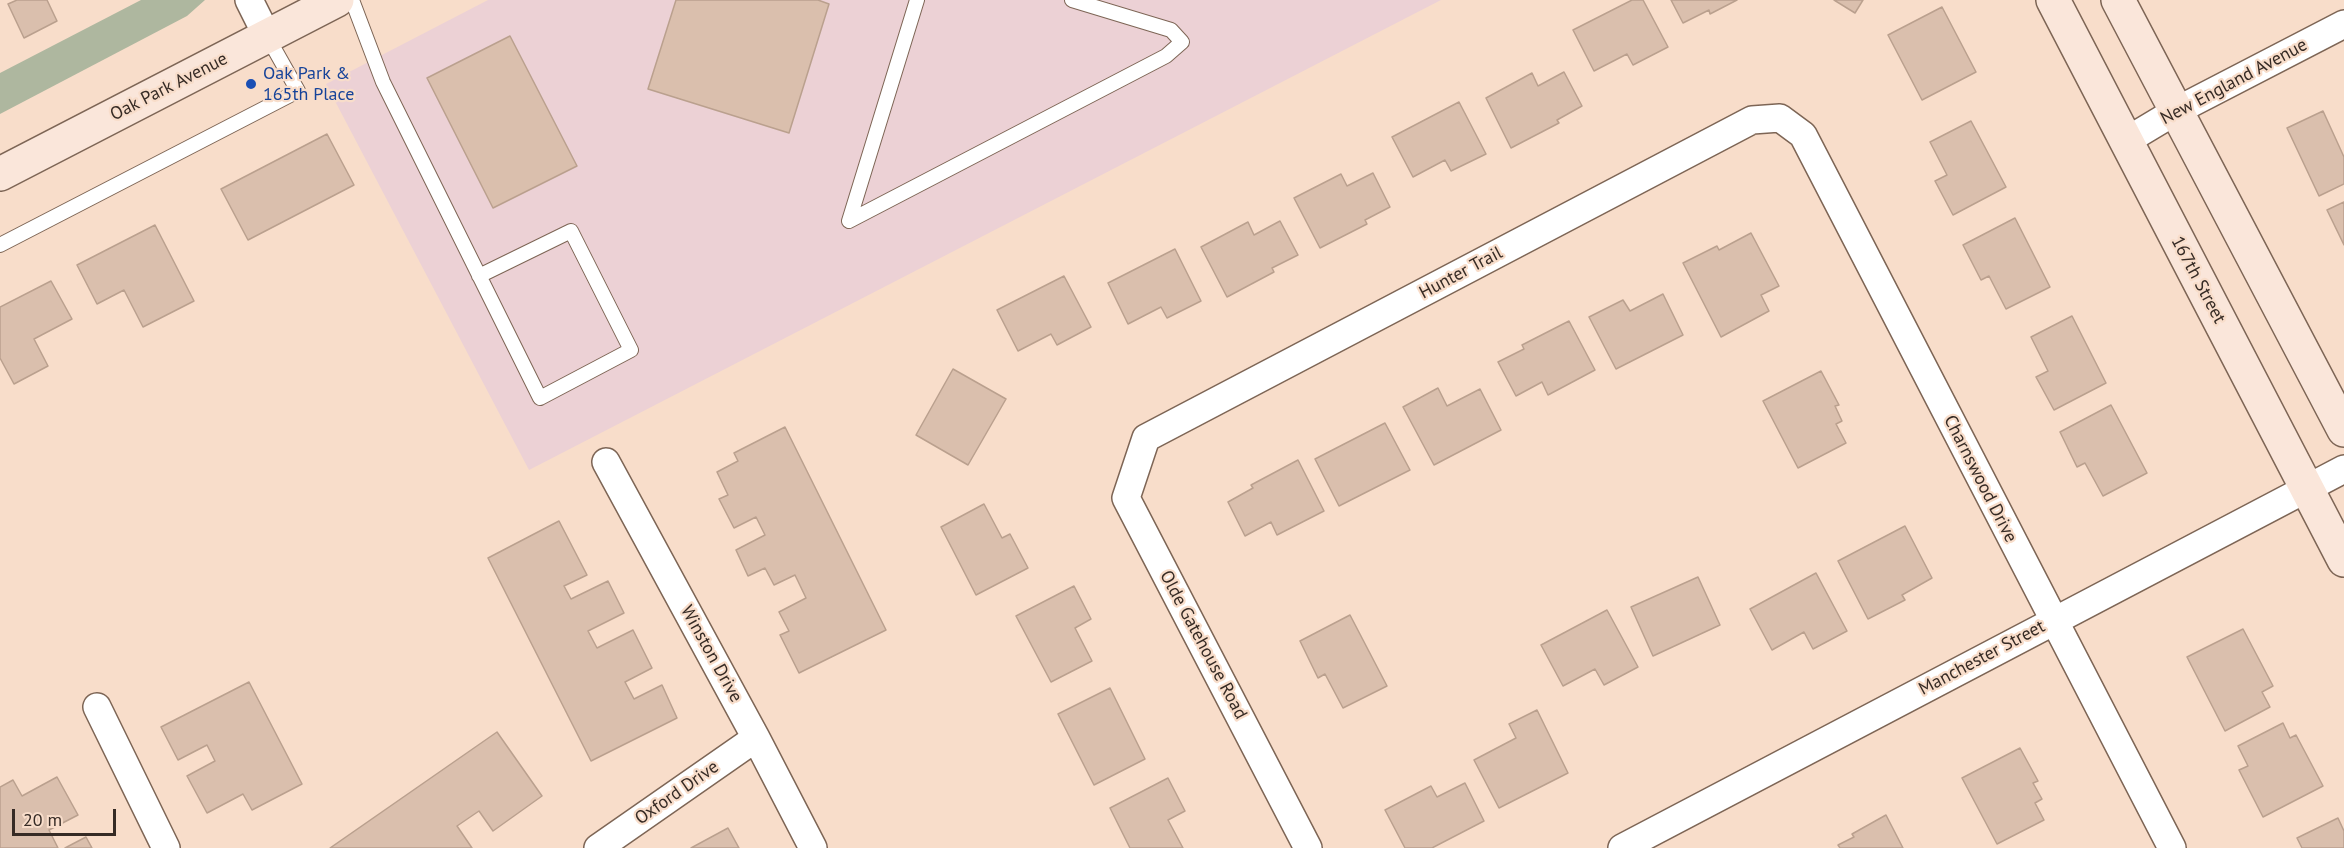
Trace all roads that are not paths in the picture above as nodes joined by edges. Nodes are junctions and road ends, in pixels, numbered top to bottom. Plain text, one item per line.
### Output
1 (249, 0) edge
2 (337, 0) edge
3 (352, 0) edge
4 (917, 0) edge
5 (1072, 0) edge
6 (2053, 0) edge
7 (2118, 0) edge
8 (2344, 24) edge
9 (267, 36) junction
10 (2176, 111) junction
11 (1780, 118) joint
12 (2126, 141) junction
13 (0, 174) edge
14 (0, 245) edge
15 (479, 276) junction
16 (2344, 430) edge
17 (1146, 438) joint
18 (606, 462) dead end
19 (2344, 469) edge
20 (2307, 489) junction
21 (2344, 560) edge
22 (2053, 621) junction
23 (97, 708) dead end
24 (756, 738) junction
25 (166, 848) edge
26 (598, 848) edge
27 (813, 848) edge
28 (1308, 848) edge
29 (1622, 848) edge
30 (2172, 848) edge

1 - 9 street
2 - 9 main road, Oak Park Avenue
3 - 15 lane
4 - 5 lane
6 - 12 main road, 167th Street
7 - 10 main road
8 - 10 street, New England Avenue
9 - 13 main road, Oak Park Avenue
9 - 14 lane
10 - 12 street, New England Avenue
10 - 16 main road
11 - 17 street, Hunter Trail
11 - 22 street, Charnswood Drive
12 - 20 main road, 167th Street
15 - 15 lane
17 - 28 street, Olde Gatehouse Road
18 - 24 street, Winston Drive
19 - 20 street, Manchester Street
20 - 21 main road, 167th Street
20 - 22 street, Manchester Street
22 - 29 street, Manchester Street
22 - 30 street, Charnswood Drive
23 - 25 street
24 - 26 street, Oxford Drive
24 - 27 street, Winston Drive

